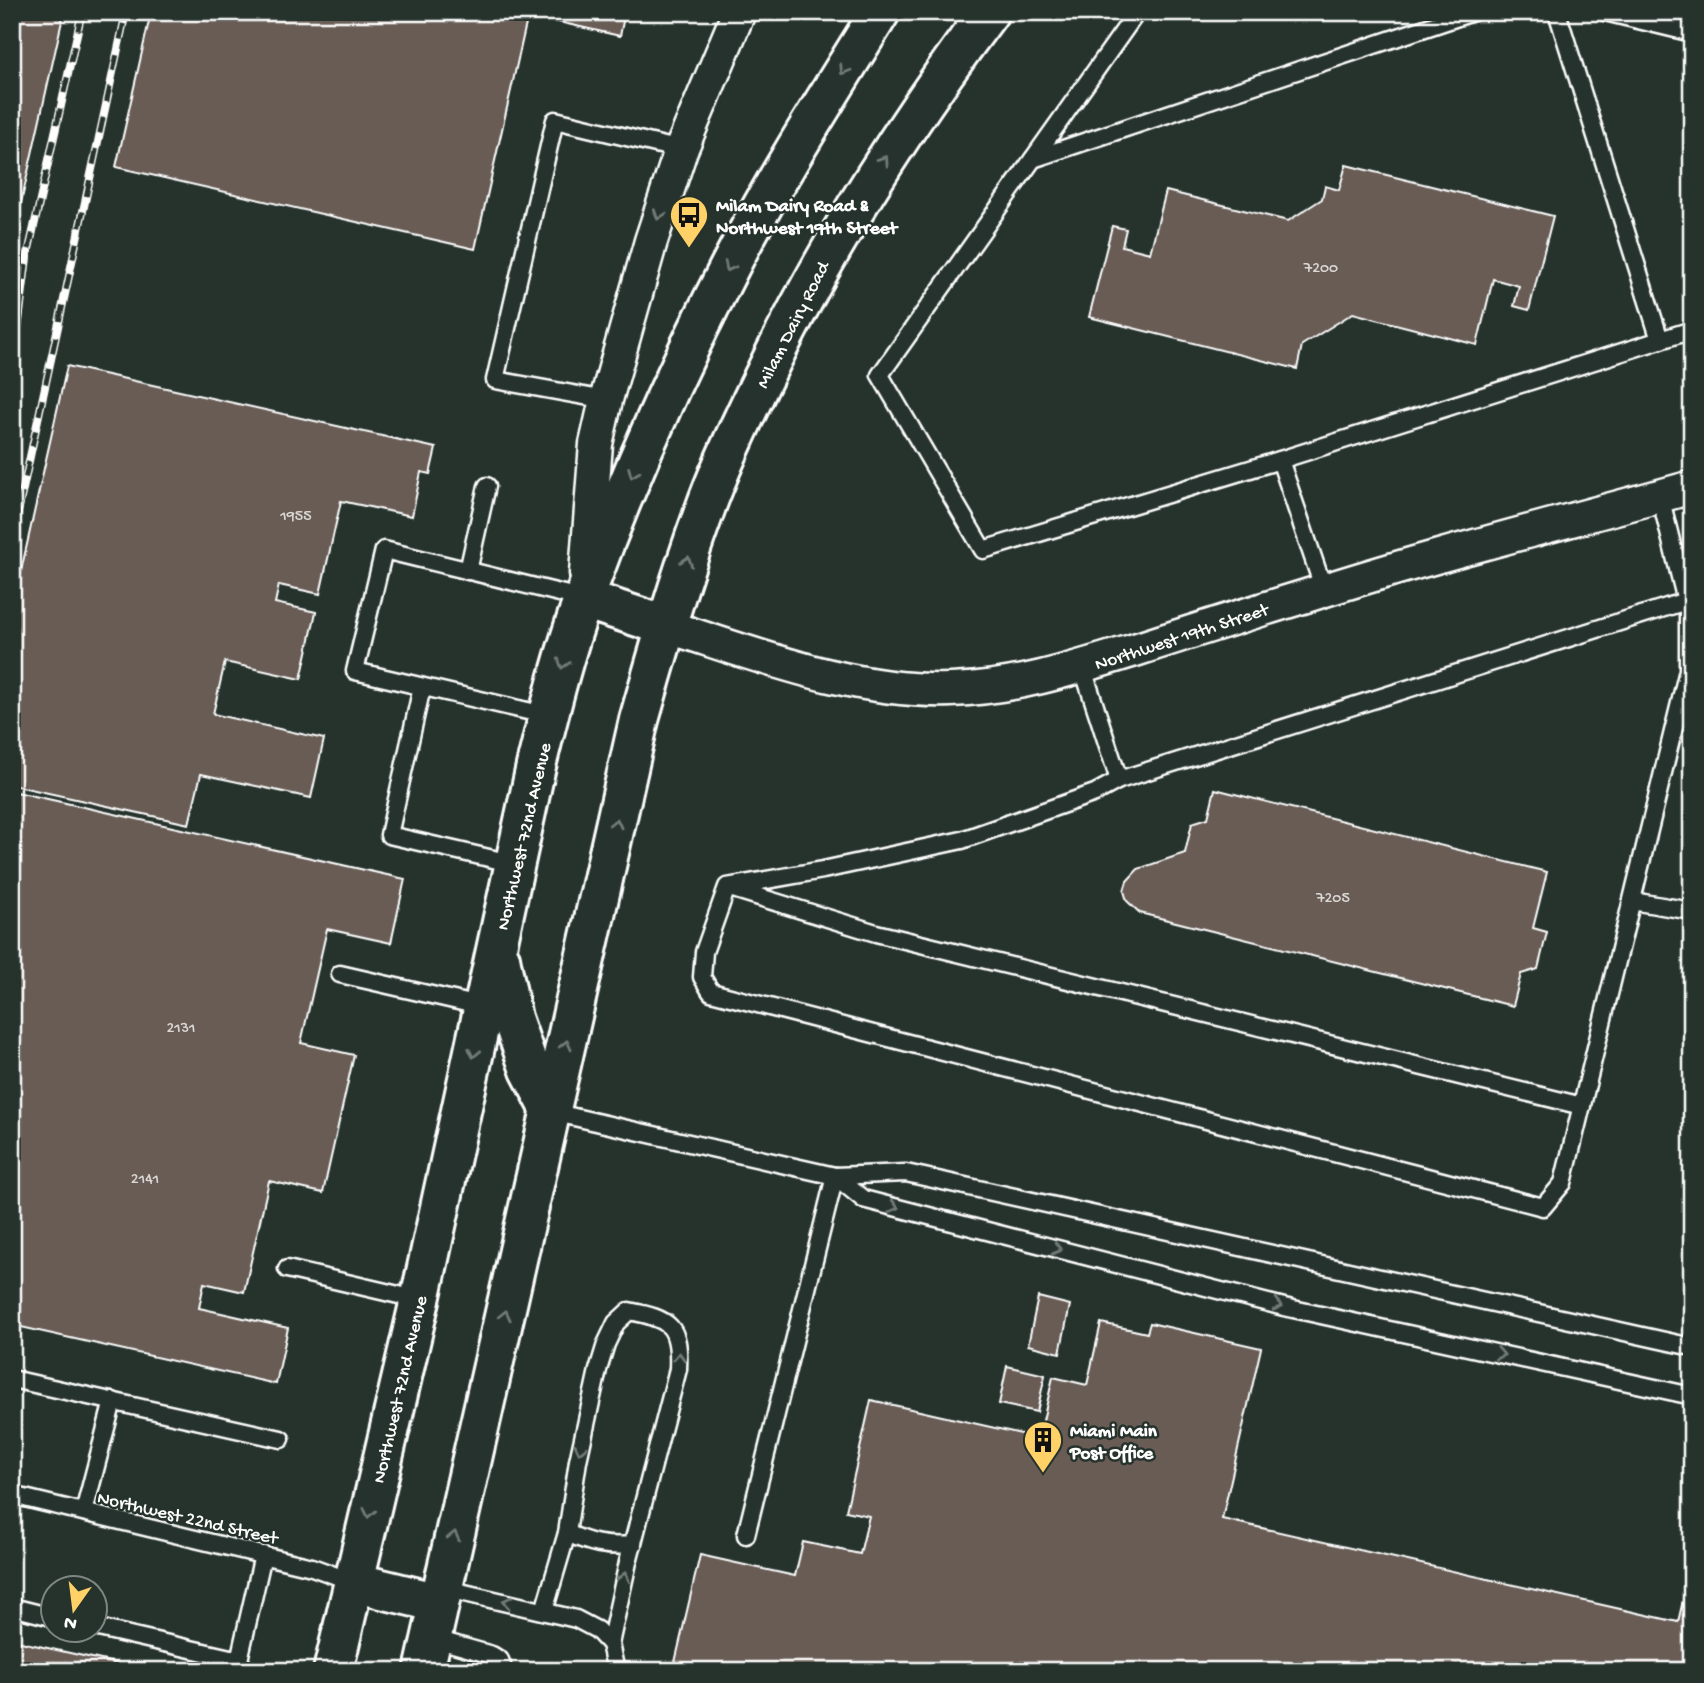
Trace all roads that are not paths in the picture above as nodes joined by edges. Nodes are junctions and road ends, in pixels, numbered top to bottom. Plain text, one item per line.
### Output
1 (738, 12) edge
2 (880, 12) edge
3 (989, 12) edge
4 (1138, 12) edge
5 (1473, 12) edge
6 (1557, 12) edge
7 (1605, 12) edge
8 (1692, 33) edge
9 (681, 150) junction
10 (1033, 159) junction
11 (1692, 330) edge
12 (1660, 340) junction
13 (606, 400) junction
14 (1280, 460) junction
15 (487, 486) dead end
16 (1692, 487) edge
17 (1660, 496) junction
18 (468, 571) junction
19 (1324, 590) junction
20 (584, 599) junction
21 (1689, 600) edge
22 (666, 626) junction
23 (1082, 666) junction
24 (422, 687) junction
25 (549, 716) junction
26 (1119, 780) junction
27 (515, 864) junction
28 (727, 887) junction
29 (1632, 901) junction
30 (1692, 911) edge
31 (497, 945) junction
32 (340, 974) dead end
33 (484, 1007) junction
34 (1582, 1106) junction
35 (551, 1111) junction
36 (835, 1176) junction
37 (287, 1269) dead end
38 (420, 1300) junction
39 (1692, 1347) edge
40 (12, 1379) edge
41 (1692, 1396) edge
42 (113, 1401) junction
43 (281, 1439) dead end
44 (12, 1495) edge
45 (84, 1512) junction
46 (567, 1533) junction
47 (746, 1535) dead end
48 (633, 1545) junction
49 (263, 1555) junction
50 (353, 1582) junction
51 (12, 1607) edge
52 (544, 1611) junction
53 (38, 1614) edge
54 (434, 1625) edge
55 (108, 1631) edge
56 (610, 1644) junction
57 (242, 1666) edge
58 (333, 1671) edge
59 (504, 1671) edge
60 (616, 1671) edge

1 - 9 street, Northwest 72nd Avenue
2 -> 20 main road
22 -> 3 main road, Milam Dairy Road
4 - 10 lane
5 - 10 lane
6 - 12 lane
7 - 8 lane
9 -> 13 street, Northwest 72nd Avenue
9 - 13 lane
10 - 14 lane
11 - 12 lane
12 - 14 lane
13 - 20 street, Northwest 72nd Avenue
14 - 19 lane
15 - 18 lane
16 - 17 street, Northwest 19th Street
17 - 19 street, Northwest 19th Street
17 - 21 lane
18 - 20 lane
18 - 24 lane
19 - 23 street, Northwest 19th Street
20 - 22 main road
20 -> 25 main road, Northwest 72nd Avenue
21 - 26 lane
21 - 29 lane
22 - 23 street, Northwest 19th Street
35 -> 22 main road
23 - 26 lane
24 - 25 lane
24 - 27 lane
25 - 27 main road, Northwest 72nd Avenue
26 - 28 lane
27 - 31 main road, Northwest 72nd Avenue
28 - 34 lane
28 - 34 lane
29 - 30 lane
29 - 34 lane
31 - 33 main road, Northwest 72nd Avenue
31 - 35 main road
32 - 33 lane
33 -> 38 main road, Northwest 72nd Avenue
35 - 36 lane
54 -> 35 main road
36 - 39 lane
36 -> 41 lane
36 - 47 lane
37 - 38 lane
38 -> 50 main road, Northwest 72nd Avenue
40 - 42 lane
42 - 43 lane
42 - 45 lane
44 - 45 lane, Northwest 22nd Street
45 - 49 lane, Northwest 22nd Street
46 - 48 lane
48 -> 46 lane
46 - 52 lane
56 -> 48 lane
49 - 50 lane, Northwest 22nd Street
49 - 57 lane
50 - 54 main road
50 - 58 main road, Northwest 72nd Avenue
51 - 53 lane
52 -> 54 lane
52 - 56 lane
54 - 59 lane
55 - 57 lane
56 - 60 lane

